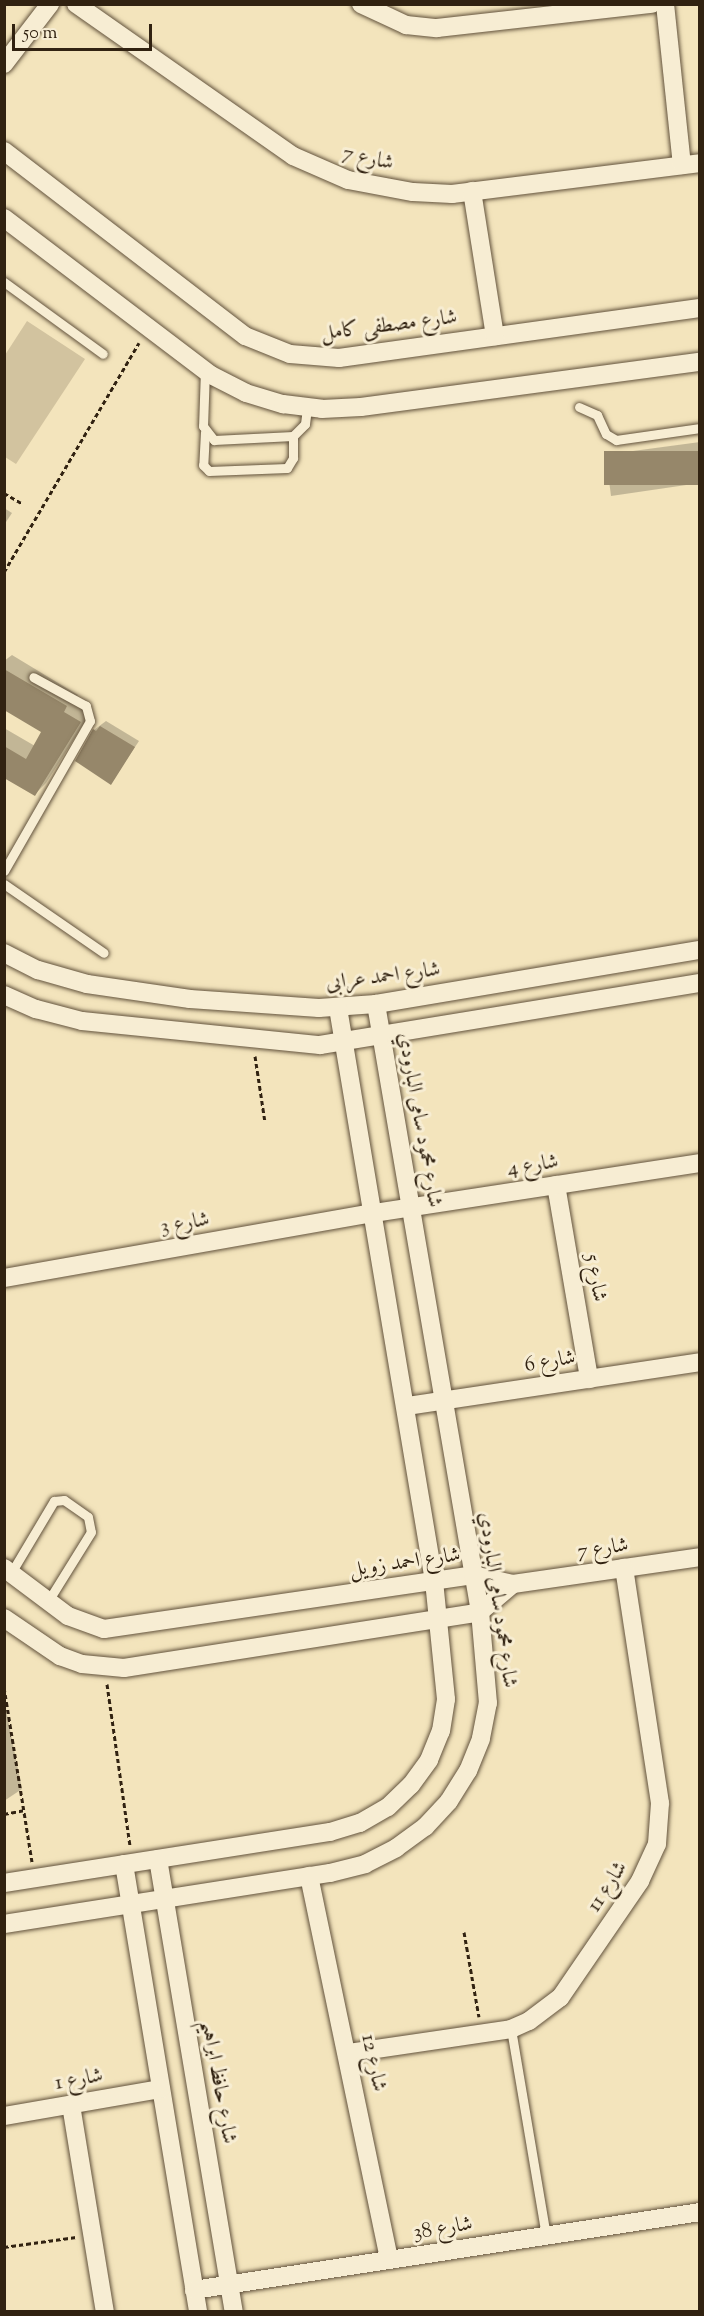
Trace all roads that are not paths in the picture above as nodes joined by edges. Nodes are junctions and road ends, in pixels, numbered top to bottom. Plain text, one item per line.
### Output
1 (50, 4) edge
2 (76, 4) edge
3 (361, 4) edge
4 (652, 4) edge
5 (665, 4) edge
6 (615, 7) edge
7 (534, 12) edge
8 (4, 64) edge
9 (4, 151) edge
10 (691, 164) edge
11 (472, 191) junction
12 (4, 218) edge
13 (4, 282) edge
14 (699, 308) edge
15 (495, 336) junction
16 (103, 354) dead end
17 (699, 362) edge
18 (205, 370) junction
19 (307, 407) junction
20 (579, 407) dead end
21 (699, 428) edge
22 (205, 432) junction
23 (293, 436) junction
24 (33, 677) dead end
25 (4, 871) edge
26 (4, 884) edge
27 (699, 950) edge
28 (4, 953) edge
29 (104, 953) dead end
30 (699, 982) edge
31 (4, 995) edge
32 (376, 1004) junction
33 (338, 1008) junction
34 (381, 1036) junction
35 (344, 1042) junction
36 (699, 1163) edge
37 (556, 1185) junction
38 (411, 1207) junction
39 (374, 1213) junction
40 (4, 1278) edge
41 (699, 1362) edge
42 (589, 1378) junction
43 (444, 1401) junction
44 (407, 1406) junction
45 (699, 1557) edge
46 (624, 1568) junction
47 (8, 1570) edge
48 (473, 1575) junction
49 (434, 1581) junction
50 (513, 1584) junction
51 (48, 1601) junction
52 (480, 1612) junction
53 (4, 1618) edge
54 (438, 1618) junction
55 (158, 1859) junction
56 (128, 1864) junction
57 (309, 1876) junction
58 (4, 1883) edge
59 (165, 1899) junction
60 (131, 1904) junction
61 (4, 1924) edge
62 (511, 2029) junction
63 (349, 2053) junction
64 (161, 2089) junction
65 (71, 2105) junction
66 (4, 2116) edge
67 (699, 2212) edge
68 (546, 2235) junction
69 (389, 2260) junction
70 (229, 2284) junction
71 (194, 2290) junction
72 (105, 2312) edge
73 (198, 2312) edge
74 (234, 2312) edge

1 - 8 street
2 - 11 street, شارع 7
3 - 7 street
4 - 6 street
5 - 10 street
6 - 7 street
9 - 15 street, شارع مصطفى كامل
10 - 11 street, شارع 7
11 - 15 street
12 - 18 street
13 - 16 lane
14 - 15 street, شارع مصطفى كامل
17 - 19 street
18 - 19 street
18 - 22 lane
19 - 23 lane
20 - 21 lane
22 - 23 lane
22 - 23 lane
24 - 25 lane
26 - 29 lane
27 - 32 street, شارع احمد عرابى
28 - 33 street, شارع احمد عرابى
30 - 34 street
31 - 35 street
32 - 33 street, شارع احمد عرابى
32 - 34 street, شارع محمود سامى البارودي
33 - 35 street
34 - 35 street
34 - 38 street, شارع محمود سامى البارودي
35 - 39 street
36 - 37 street, شارع 4
37 - 38 street, شارع 4
37 - 42 street, شارع 5
38 - 39 street, شارع 4
38 - 43 street, شارع محمود سامى البارودي
39 - 40 street, شارع 3
39 - 44 street
41 - 42 street, شارع 6
42 - 43 street, شارع 6
43 - 44 street, شارع 6
43 - 48 street, شارع محمود سامى البارودي
44 - 49 street
45 - 46 street, شارع 7
46 - 50 street, شارع 7
46 - 62 street, شارع 11
47 - 51 street, شارع احمد زويل
47 - 51 lane
48 - 49 street, شارع احمد زويل
48 - 50 street, شارع احمد زويل
48 - 52 street, شارع محمود سامى البارودي
49 - 51 street, شارع احمد زويل
49 - 54 street
50 - 52 street
52 - 54 street
52 - 57 street, شارع محمود سامى البارودي
53 - 54 street
54 - 55 street
55 - 56 street
55 - 59 street, شارع حافظ ابراهيم
56 - 58 street
56 - 60 street
57 - 59 street, شارع محمود سامى البارودي
57 - 63 street, شارع 12
59 - 60 street, شارع محمود سامى البارودي
59 - 70 street, شارع حافظ ابراهيم
60 - 61 street, شارع محمود سامى البارودي
60 - 64 street
62 - 63 street, شارع 11
62 - 68 lane
63 - 69 street, شارع 12
64 - 65 street, شارع 1
64 - 71 street
65 - 66 street, شارع 1
65 - 72 street
67 - 68 street, شارع 38
68 - 69 street, شارع 38
69 - 70 street, شارع 38
70 - 71 street, شارع 38
70 - 74 street, شارع حافظ ابراهيم
71 - 73 street

